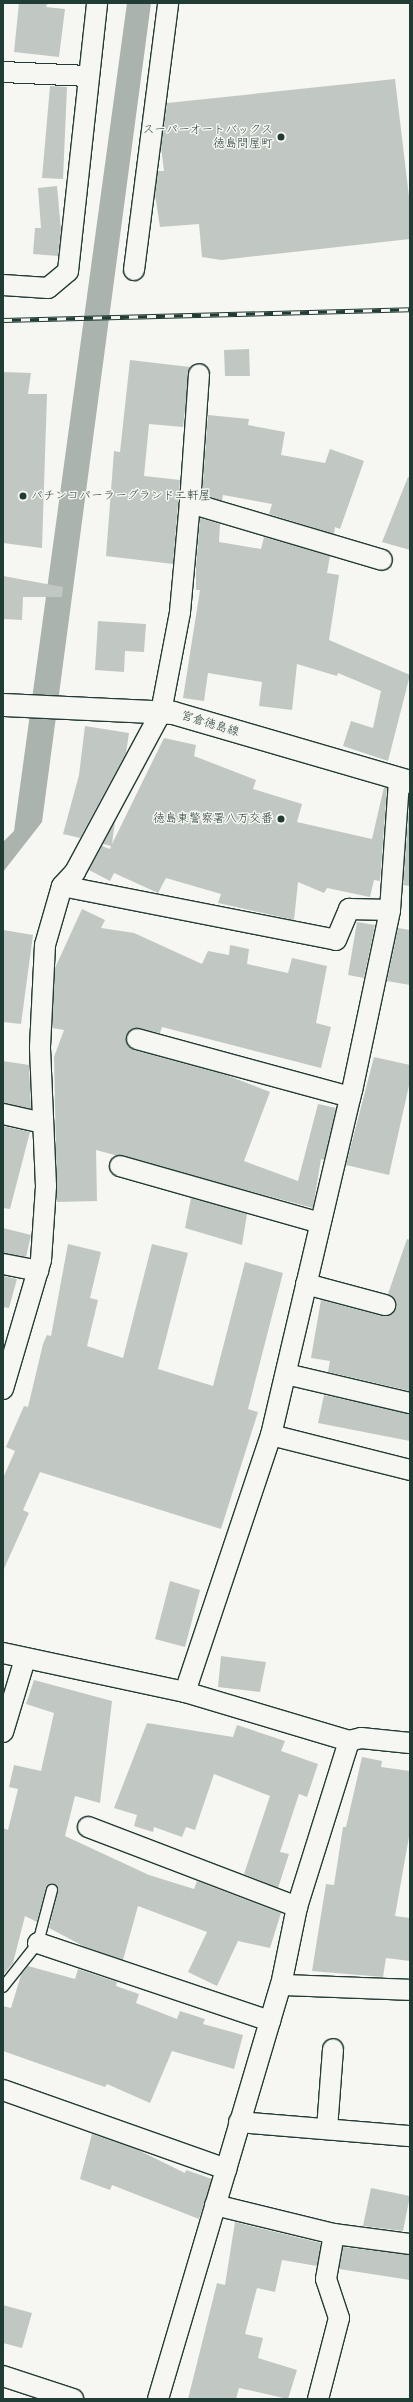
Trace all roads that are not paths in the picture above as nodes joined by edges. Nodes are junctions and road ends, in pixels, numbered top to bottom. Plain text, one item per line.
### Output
1 (97, 3) edge
2 (168, 3) edge
3 (3, 72) edge
4 (88, 76) junction
5 (134, 270) dead end
6 (3, 285) edge
7 (199, 374) dead end
8 (190, 503) junction
9 (382, 560) dead end
10 (7, 705) edge
11 (161, 712) junction
12 (404, 781) edge
13 (62, 886) junction
14 (390, 910) junction
15 (137, 1039) dead end
16 (350, 1097) junction
17 (3, 1114) edge
18 (43, 1123) junction
19 (120, 1166) dead end
20 (320, 1223) junction
21 (3, 1264) edge
22 (38, 1271) junction
23 (306, 1284) junction
24 (385, 1305) dead end
25 (286, 1374) junction
26 (3, 1389) edge
27 (410, 1403) edge
28 (271, 1435) junction
29 (410, 1470) edge
30 (3, 1653) edge
31 (25, 1660) junction
32 (185, 1692) junction
33 (3, 1732) edge
34 (349, 1741) junction
35 (410, 1743) edge
36 (88, 1827) dead end
37 (52, 1890) dead end
38 (297, 1907) junction
39 (38, 1943) junction
40 (281, 1985) junction
41 (3, 1987) edge
42 (410, 1990) edge
43 (270, 2021) junction
44 (333, 2049) dead end
45 (3, 2090) edge
46 (239, 2122) junction
47 (327, 2129) junction
48 (410, 2136) edge
49 (226, 2168) junction
50 (215, 2205) junction
51 (334, 2234) junction
52 (410, 2244) edge
53 (3, 2376) edge
54 (73, 2399) edge
55 (158, 2399) edge
56 (318, 2399) edge

1 - 4 street
2 - 5 street
3 - 4 street
4 - 6 street
7 - 8 street
8 - 9 street
8 - 11 street
10 - 11 main road, 宮倉徳島線
11 - 12 main road, 宮倉徳島線
11 - 13 street
12 - 14 street
13 - 14 street
13 - 18 street
14 - 16 street
15 - 16 street
16 - 20 street
17 - 18 street
18 - 22 street
19 - 20 street
20 - 23 street
21 - 22 street
22 - 26 street
23 - 24 street
23 - 25 street
25 - 27 street
25 - 28 street
28 - 29 street
28 - 32 street
30 - 31 street
31 - 32 street
31 - 33 street
32 - 34 street
34 - 35 street
34 - 38 street
36 - 38 street
37 - 39 lane
38 - 40 street
39 - 41 lane
39 - 43 street
40 - 42 street
40 - 43 street
43 - 46 street
44 - 47 street
45 - 49 street
46 - 47 street
46 - 49 street
47 - 48 street
49 - 50 street
50 - 51 street
50 - 55 street
51 - 52 street
51 - 56 street
53 - 54 street

